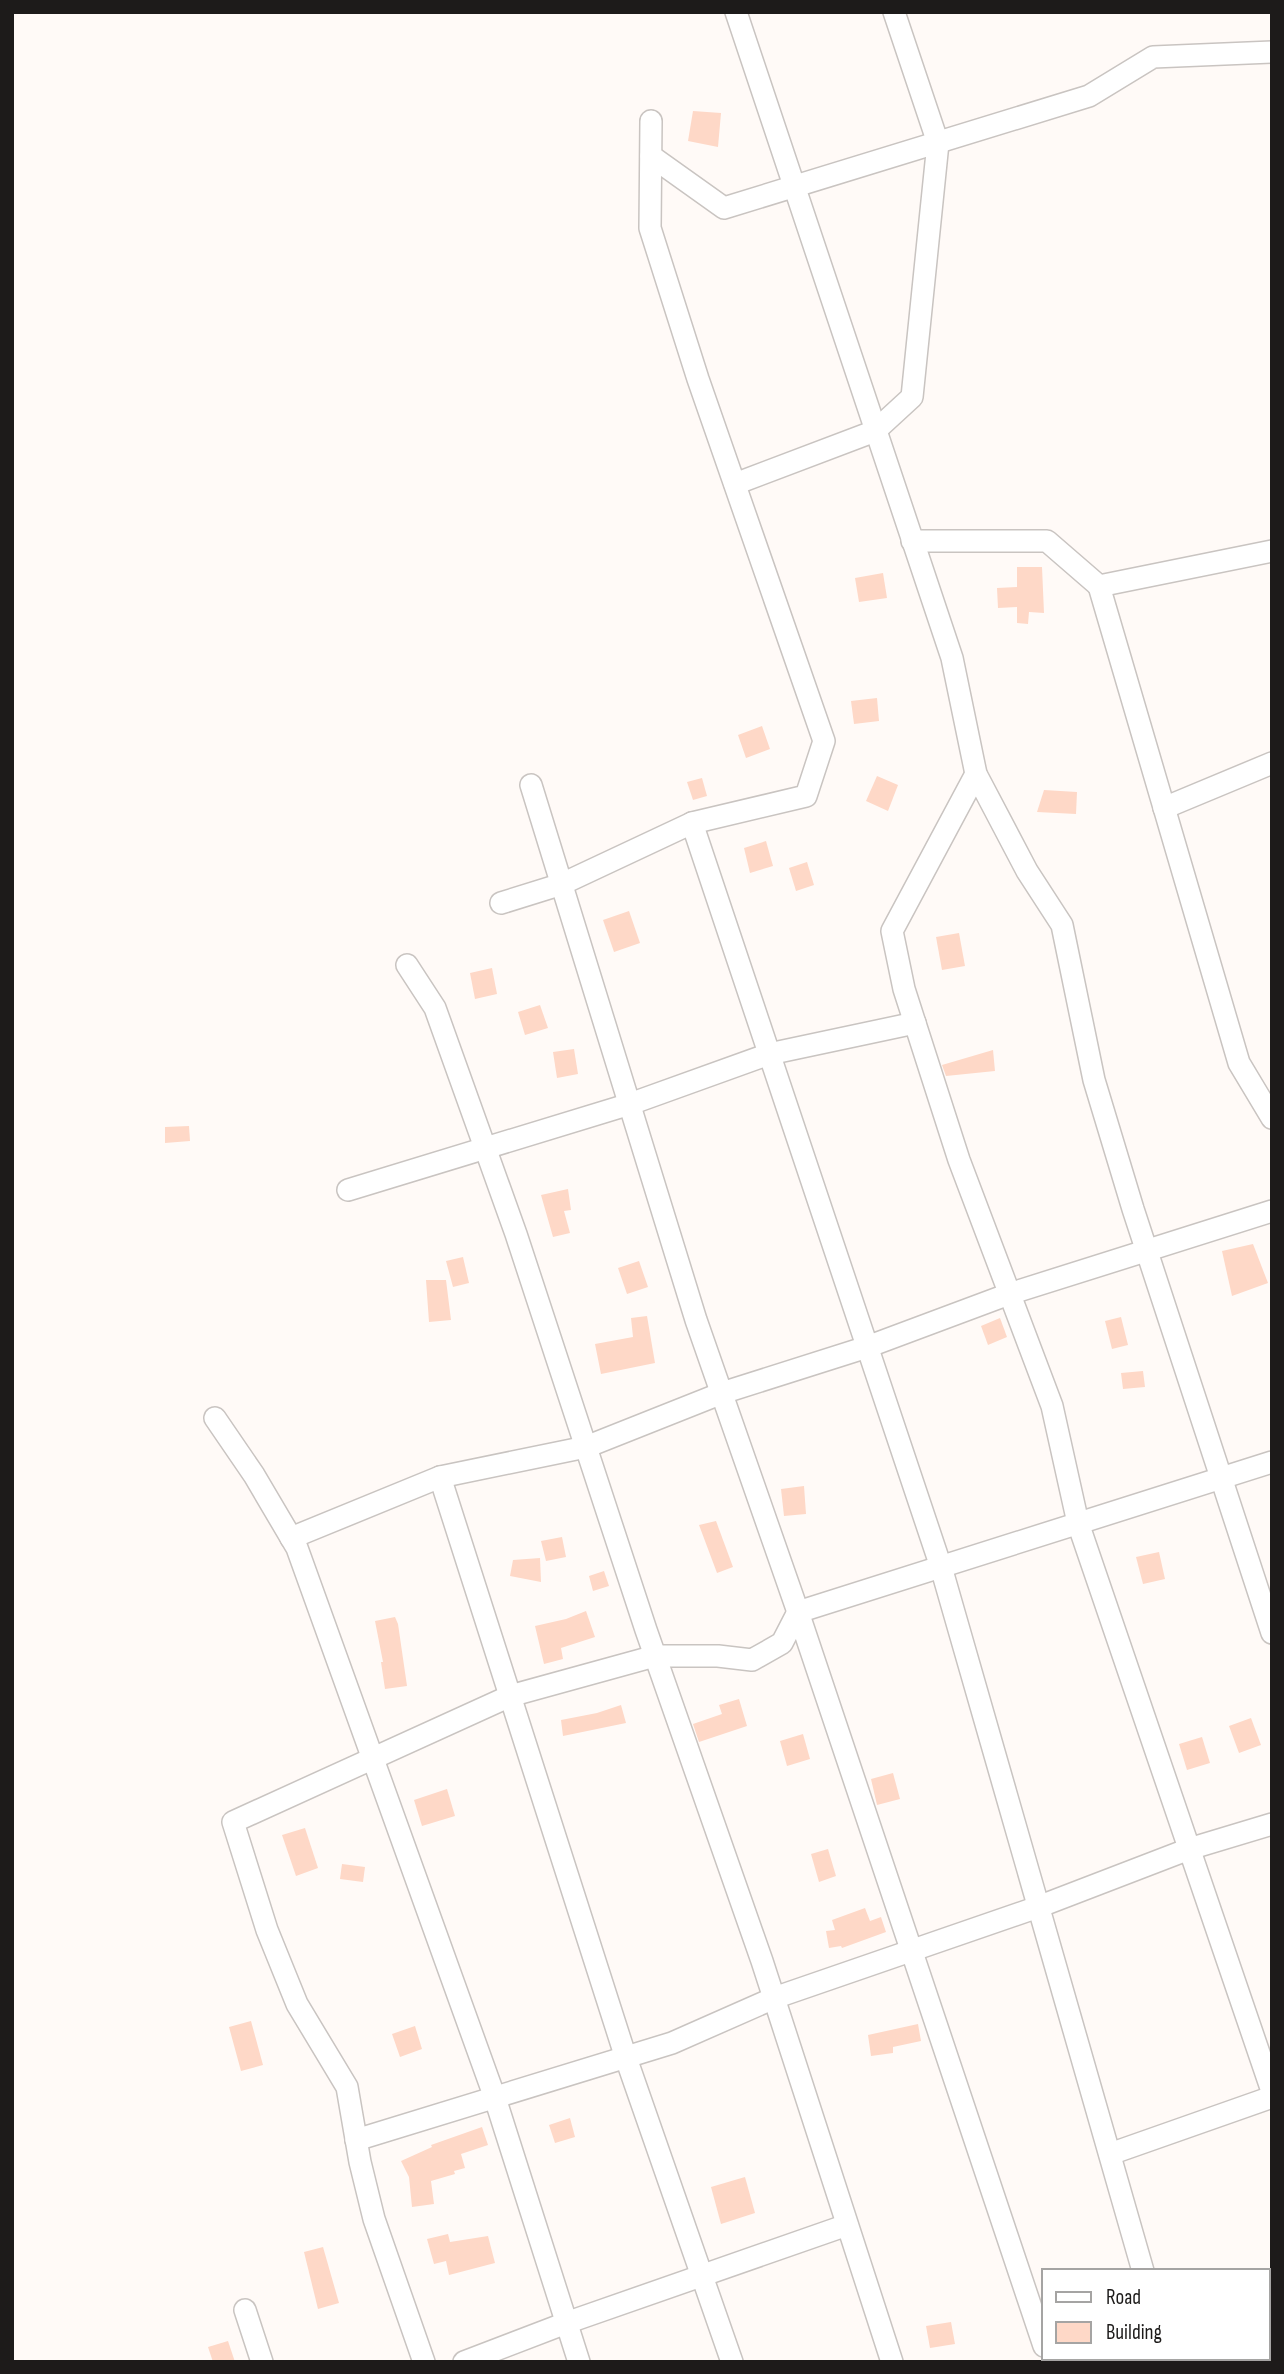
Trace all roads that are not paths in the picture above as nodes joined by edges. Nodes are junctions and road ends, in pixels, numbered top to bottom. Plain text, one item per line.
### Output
1 (736, 12) edge
2 (894, 12) edge
3 (1272, 52) edge
4 (651, 121) dead end
5 (938, 143) junction
6 (651, 156) junction
7 (794, 187) junction
8 (875, 430) junction
9 (735, 484) junction
10 (912, 541) junction
11 (1272, 551) edge
12 (1099, 586) junction
13 (1272, 763) edge
14 (976, 774) junction
15 (531, 785) dead end
16 (1164, 808) junction
17 (692, 823) junction
18 (562, 884) junction
19 (501, 903) dead end
20 (407, 965) dead end
21 (915, 1023) junction
22 (769, 1054) junction
23 (630, 1104) junction
24 (1272, 1118) edge
25 (485, 1147) junction
26 (348, 1190) dead end
27 (1272, 1211) edge
28 (1147, 1252) junction
29 (1009, 1294) junction
30 (867, 1347) junction
31 (722, 1393) junction
32 (215, 1418) dead end
33 (586, 1447) junction
34 (1272, 1462) edge
35 (440, 1477) junction
36 (1222, 1478) junction
37 (1078, 1523) junction
38 (291, 1538) junction
39 (941, 1567) junction
40 (798, 1612) junction
41 (1272, 1633) edge
42 (655, 1656) junction
43 (510, 1696) junction
44 (373, 1758) junction
45 (1272, 1824) edge
46 (1189, 1849) junction
47 (1038, 1907) junction
48 (911, 1949) junction
49 (774, 1998) junction
50 (626, 2058) junction
51 (1272, 2094) edge
52 (495, 2098) junction
53 (356, 2140) junction
54 (1110, 2154) junction
55 (847, 2225) junction
56 (1142, 2269) edge
57 (702, 2275) junction
58 (244, 2310) dead end
59 (566, 2323) junction
60 (1042, 2340) edge
61 (262, 2362) edge
62 (424, 2362) edge
63 (464, 2362) edge
64 (579, 2362) edge
65 (732, 2362) edge
66 (892, 2362) edge

1 - 7 street
2 - 5 street
3 - 5 street
4 - 6 street
5 - 7 street
5 - 8 street
6 - 7 street
6 - 9 street
7 - 8 street
8 - 9 street
8 - 10 street
9 - 17 street
10 - 12 street
10 - 14 street
11 - 12 street
12 - 16 street
13 - 16 street
14 - 21 street
14 - 28 street
15 - 18 street
16 - 24 street
17 - 18 street
17 - 22 street
18 - 19 street
18 - 23 street
20 - 25 street
21 - 22 street
21 - 29 street
22 - 23 street
22 - 30 street
23 - 25 street
23 - 31 street
25 - 26 street
25 - 33 street
27 - 28 street
28 - 29 street
28 - 36 street
29 - 30 street
29 - 37 street
30 - 31 street
30 - 39 street
31 - 33 street
31 - 40 street
32 - 38 street
33 - 35 street
33 - 42 street
34 - 36 street
35 - 38 street
35 - 43 street
36 - 37 street
36 - 41 street
37 - 39 street
37 - 46 street
38 - 44 street
39 - 40 street
39 - 47 street
40 - 42 street
40 - 48 street
42 - 43 street
42 - 49 street
43 - 44 street
43 - 50 street
44 - 52 street
44 - 53 street
45 - 46 street
46 - 47 street
46 - 51 street
47 - 48 street
47 - 54 street
48 - 49 street
48 - 60 street
49 - 50 street
49 - 55 street
50 - 52 street
50 - 57 street
51 - 54 street
52 - 53 street
52 - 59 street
53 - 62 street
54 - 56 street
55 - 57 street
55 - 66 street
57 - 59 street
57 - 65 street
58 - 61 street
59 - 63 street
59 - 64 street

